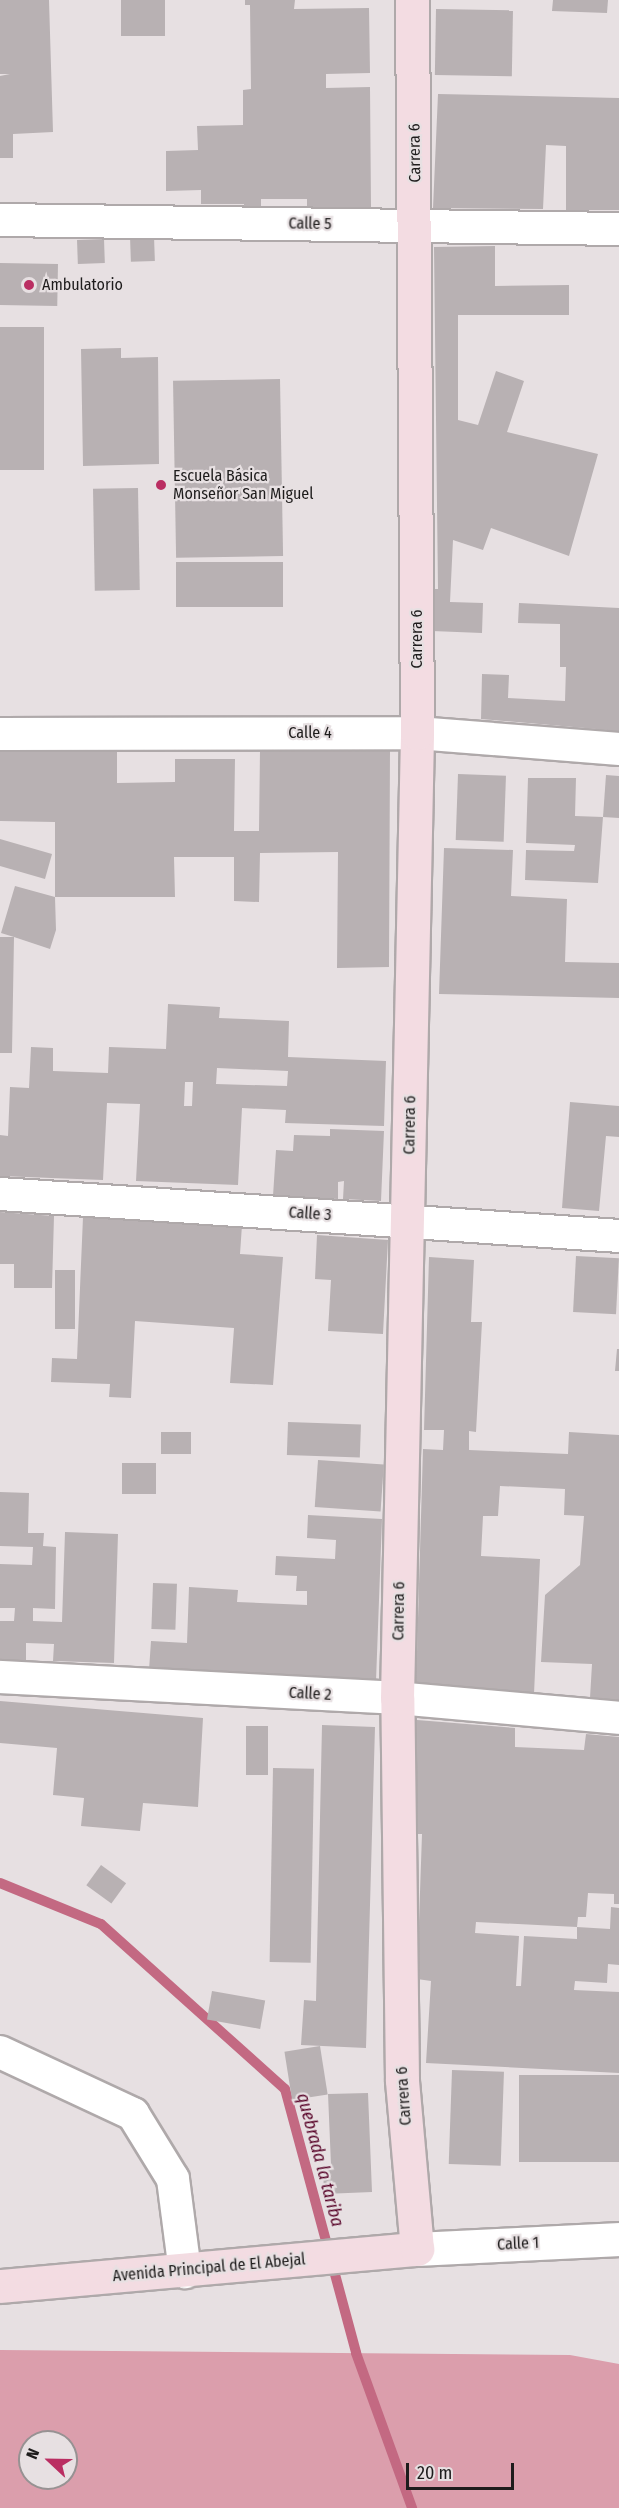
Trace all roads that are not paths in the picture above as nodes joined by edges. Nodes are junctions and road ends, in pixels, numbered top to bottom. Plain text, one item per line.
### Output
1 (412, 0) edge
2 (0, 220) edge
3 (416, 225) junction
4 (619, 229) edge
5 (417, 733) junction
6 (0, 734) edge
7 (619, 749) edge
8 (0, 1194) edge
9 (408, 1220) junction
10 (619, 1236) edge
11 (0, 1677) edge
12 (397, 1698) junction
13 (619, 1718) edge
14 (0, 2052) edge
15 (619, 2239) edge
16 (417, 2249) junction
17 (185, 2272) junction
18 (0, 2286) edge

1 - 3 main road, Carrera 6
2 - 3 street, Calle 5
3 - 4 street, Calle 5
3 - 5 main road, Carrera 6
5 - 6 street, Calle 4
5 - 7 street, Calle 4
5 - 9 main road, Carrera 6
8 - 9 street, Calle 3
9 - 10 street, Calle 3
9 - 12 main road, Carrera 6
11 - 12 street, Calle 2
12 - 13 street, Calle 2
12 - 16 main road, Carrera 6
14 - 17 street
15 - 16 street, Calle 1
16 - 17 main road, Avenida Principal de El Abejal
17 - 18 main road, Avenida Principal de El Abejal

